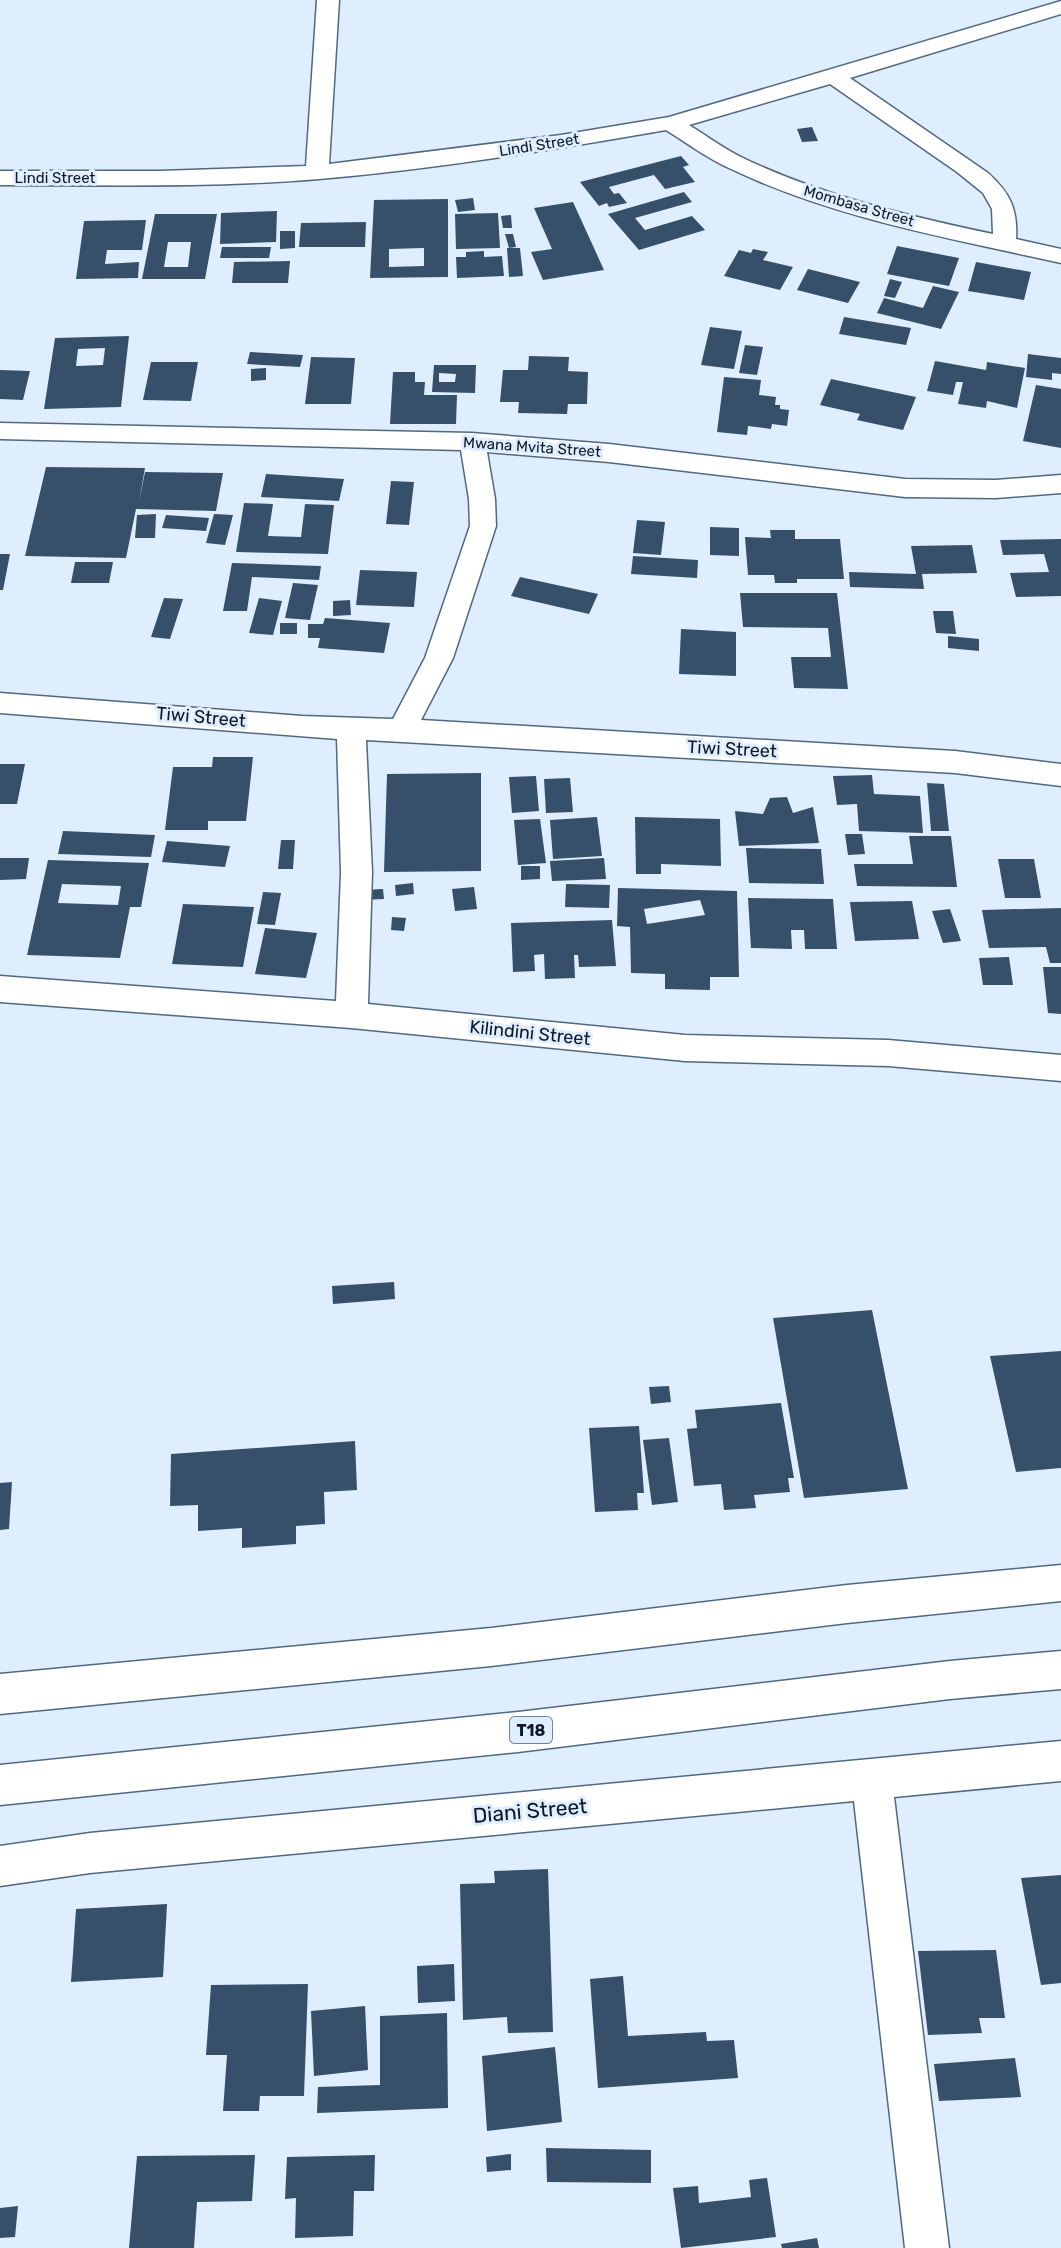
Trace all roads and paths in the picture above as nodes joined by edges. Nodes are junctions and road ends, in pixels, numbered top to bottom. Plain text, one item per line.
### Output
1 (328, 0) edge
2 (1061, 7) edge
3 (832, 76) junction
4 (670, 123) junction
5 (317, 172) junction
6 (0, 178) edge
7 (1004, 243) junction
8 (1061, 256) edge
9 (0, 431) edge
10 (472, 442) junction
11 (1061, 484) edge
12 (0, 703) edge
13 (351, 730) junction
14 (402, 730) junction
15 (1061, 775) edge
16 (0, 989) edge
17 (351, 1015) junction
18 (1061, 1068) edge
19 (1061, 1583) edge
20 (1061, 1670) edge
21 (0, 1694) edge
22 (1061, 1761) edge
23 (872, 1779) junction
24 (0, 1785) edge
25 (0, 1866) edge
26 (927, 2248) edge

1 - 5 street
2 - 3 street, Lindi Street
3 - 4 street, Lindi Street
3 - 7 street
4 - 5 street, Lindi Street
4 - 7 street, Mombasa Street
5 - 6 street, Lindi Street
7 - 8 street, Mombasa Street
9 - 10 street, Mwana Mvita Street
10 - 11 street, Mwana Mvita Street
10 - 14 street
12 - 13 street, Tiwi Street
13 - 14 street, Tiwi Street
13 - 17 street
14 - 15 street, Tiwi Street
16 - 17 street, Kilindini Street
17 - 18 street, Kilindini Street
19 - 21 street
20 - 24 street, T18
22 - 23 street, Diani Street
23 - 25 street, Diani Street
23 - 26 street

